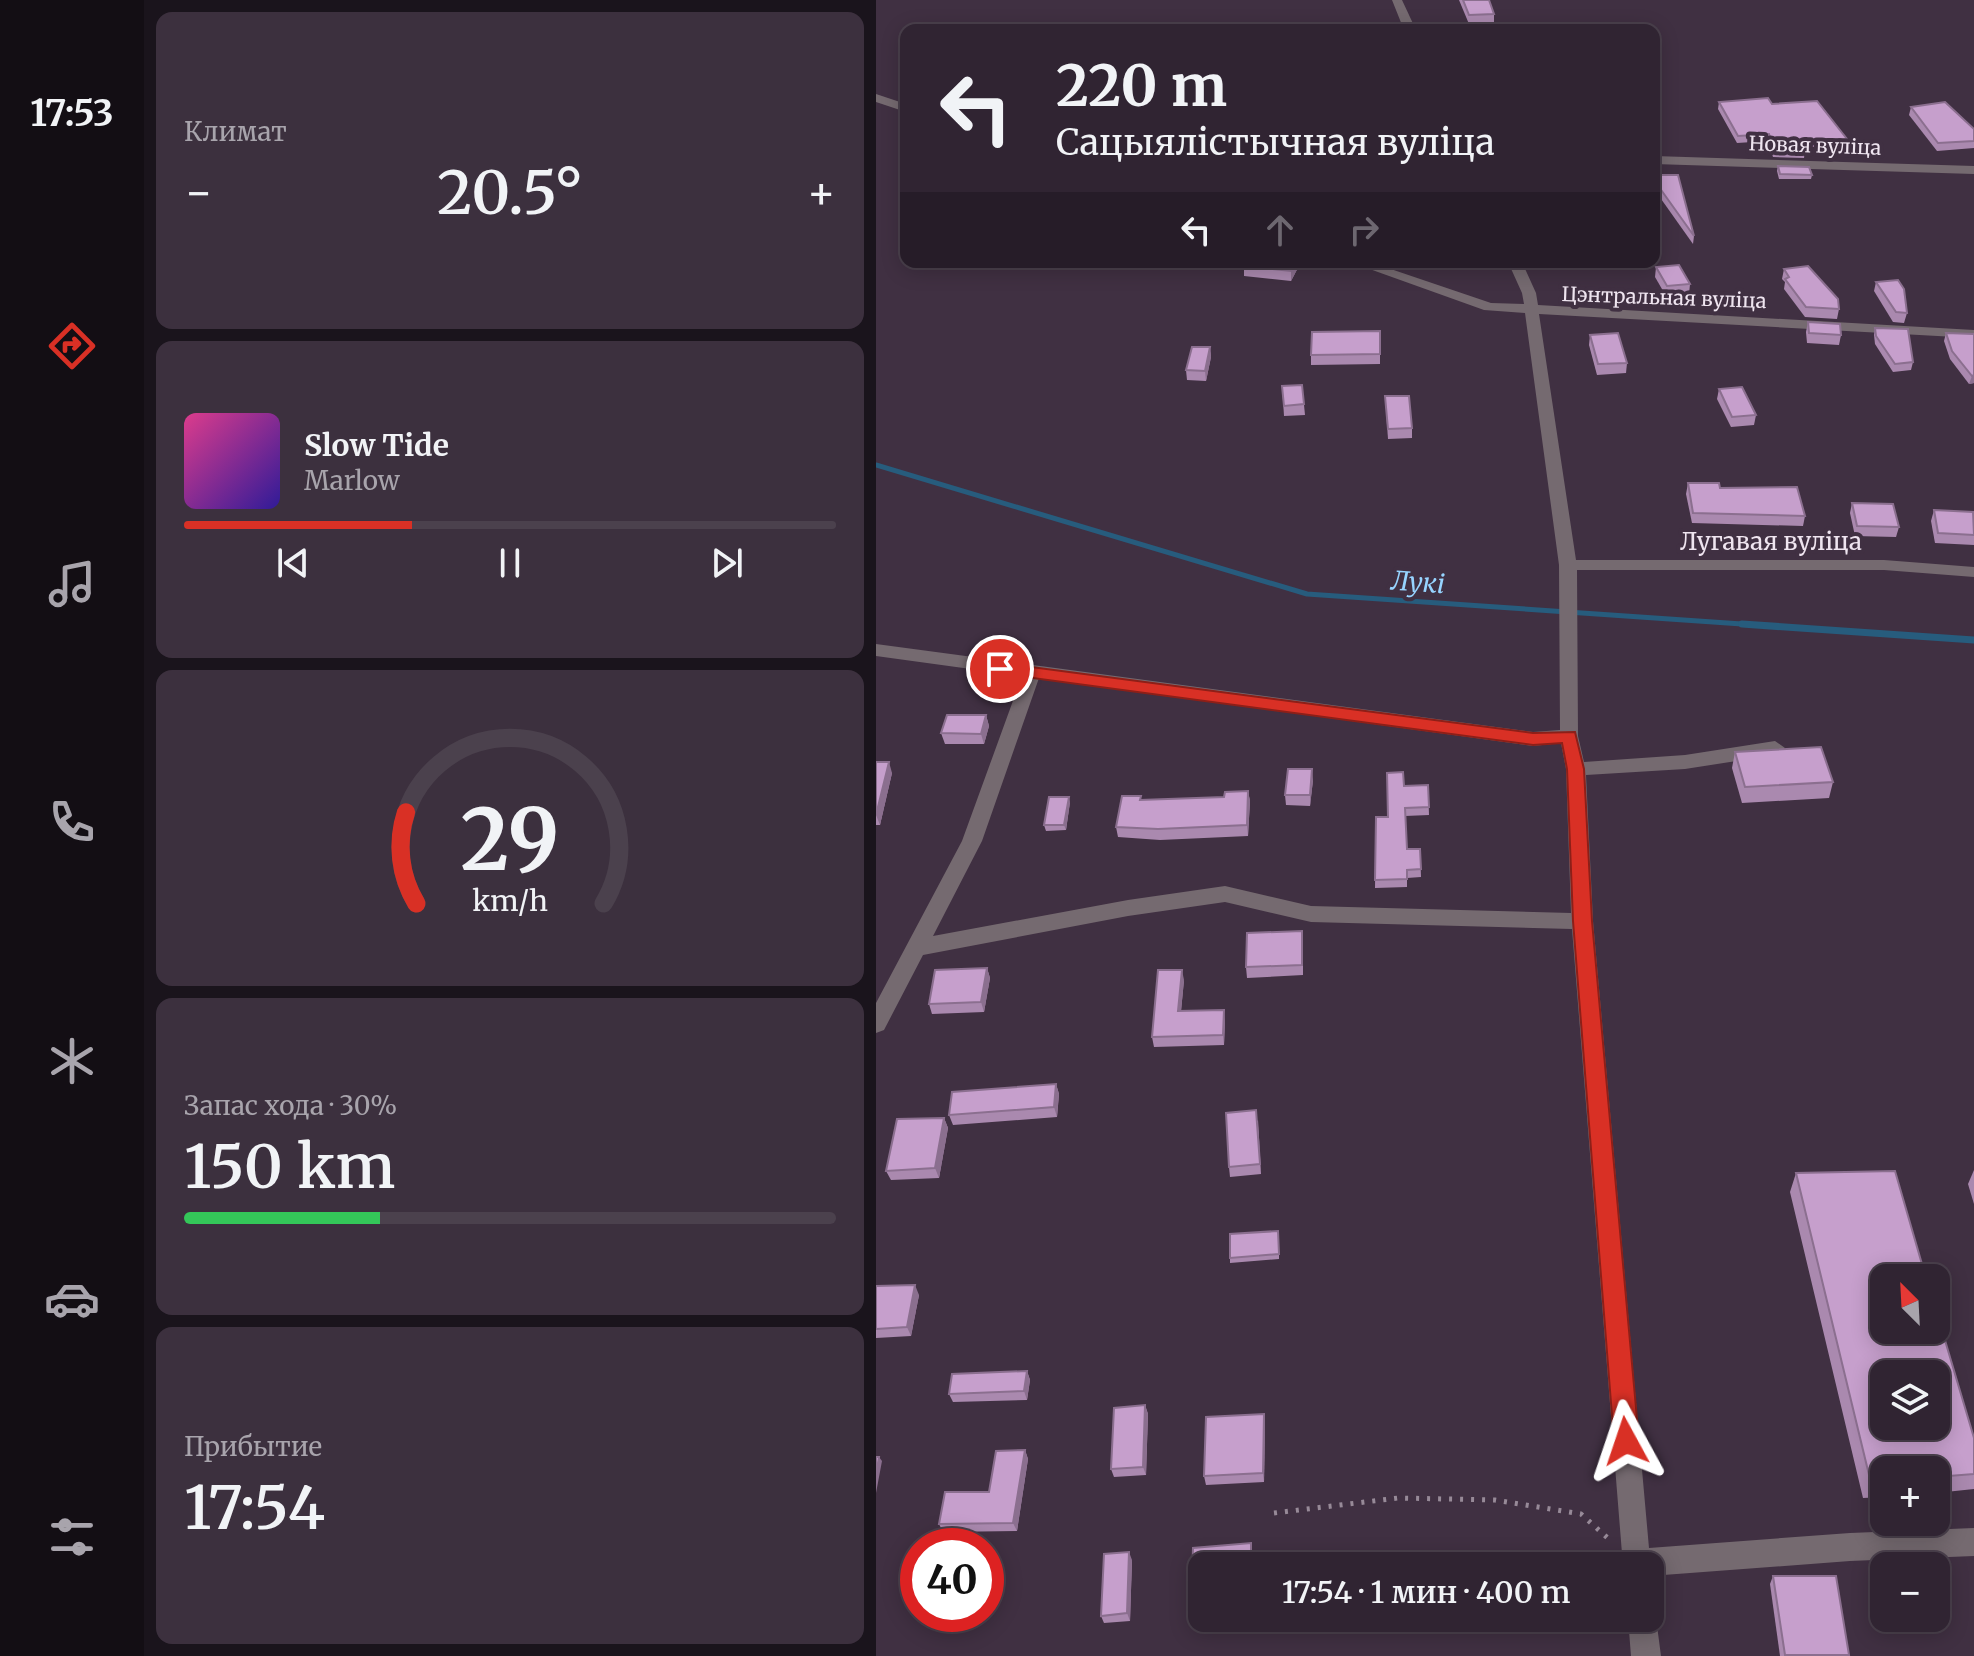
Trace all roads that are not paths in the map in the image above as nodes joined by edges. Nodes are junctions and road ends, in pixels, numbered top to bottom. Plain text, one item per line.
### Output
1 (1397, 0) edge
2 (1407, 24) edge
3 (876, 98) edge
4 (900, 106) edge
5 (1660, 160) edge
6 (1974, 170) edge
7 (1375, 268) edge
8 (1518, 268) edge
9 (1532, 311) junction
10 (1974, 334) edge
11 (1568, 565) junction
12 (1974, 572) edge
13 (876, 650) edge
14 (1032, 673) junction
15 (1569, 736) junction
16 (1775, 748) edge
17 (1576, 769) junction
18 (1582, 921) junction
19 (915, 948) junction
20 (876, 1024) edge
21 (1974, 1542) edge
22 (1636, 1552) edge
23 (1664, 1563) edge
24 (1643, 1632) edge
25 (1646, 1656) edge

1 - 2 street
3 - 4 street
5 - 6 street, Новая вуліца
7 - 9 street
8 - 9 street
9 - 10 street, Цэнтральная вуліца
9 - 11 street, Цэнтральная вуліца
11 - 12 street, Лугавая вуліца
11 - 15 street, Цэнтральная вуліца
13 - 14 street
14 - 15 street
14 - 19 street
15 - 17 street, Цэнтральная вуліца
16 - 17 street
17 - 18 street, Цэнтральная вуліца
18 - 19 street
18 - 22 street, Цэнтральная вуліца
19 - 20 street
21 - 23 street
24 - 25 street

